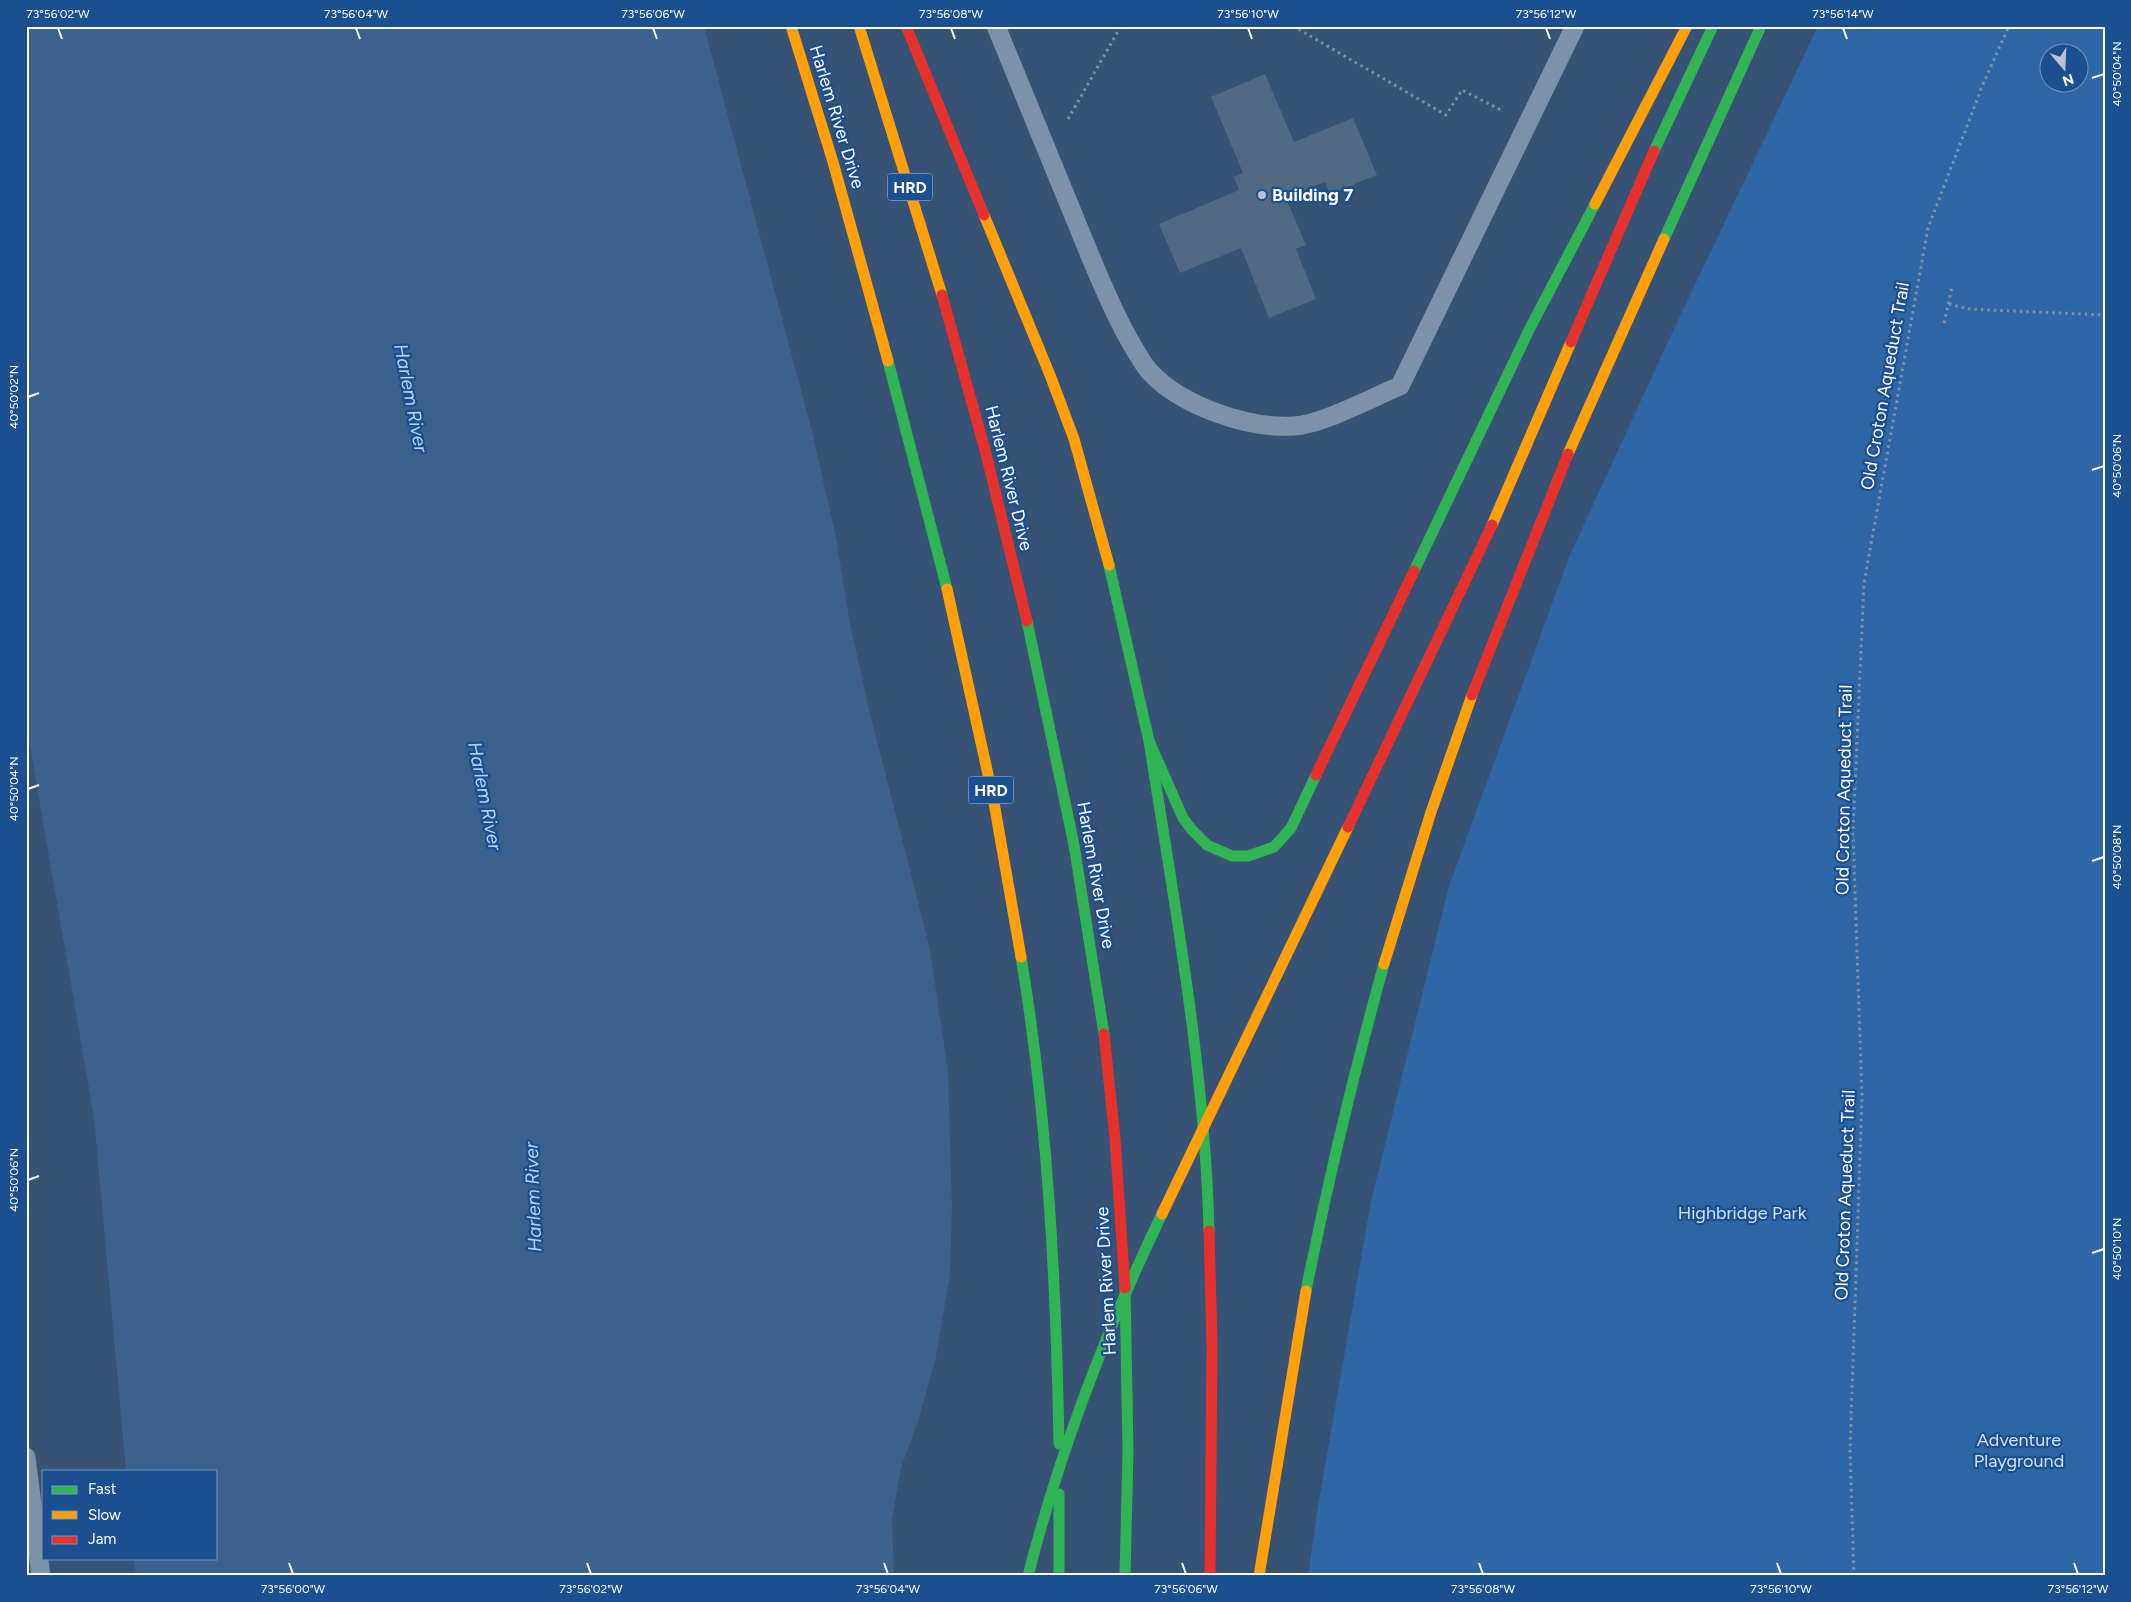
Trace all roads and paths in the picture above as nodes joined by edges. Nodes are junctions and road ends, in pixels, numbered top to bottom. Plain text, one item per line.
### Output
1 (790, 26) edge
2 (859, 26) edge
3 (906, 26) edge
4 (996, 26) edge
5 (1121, 26) edge
6 (1293, 26) edge
7 (1575, 26) edge
8 (1686, 26) edge
9 (1713, 26) edge
10 (1761, 26) edge
11 (2009, 26) edge
12 (1528, 123) junction
13 (1048, 155) junction
14 (1952, 287) dead end
15 (1949, 304) junction
16 (2105, 315) edge
17 (1944, 323) dead end
18 (1149, 741) junction
19 (26, 1457) edge
20 (41, 1576) edge
21 (1028, 1576) edge
22 (1058, 1576) edge
23 (1125, 1576) edge
24 (1210, 1576) edge
25 (1259, 1576) edge
26 (1854, 1576) edge

1 - 22 main road, Harlem River Drive / HRD
2 - 23 main road, Harlem River Drive / HRD
3 - 18 main road
4 - 13 lane
5 - 13 path
6 - 12 path
7 - 12 lane
8 - 18 main road
9 - 21 main road
10 - 25 main road
11 - 26 path, Old Croton Aqueduct Trail
12 - 13 lane
14 - 15 path
15 - 16 path
15 - 17 path
18 - 24 main road
19 - 20 lane

